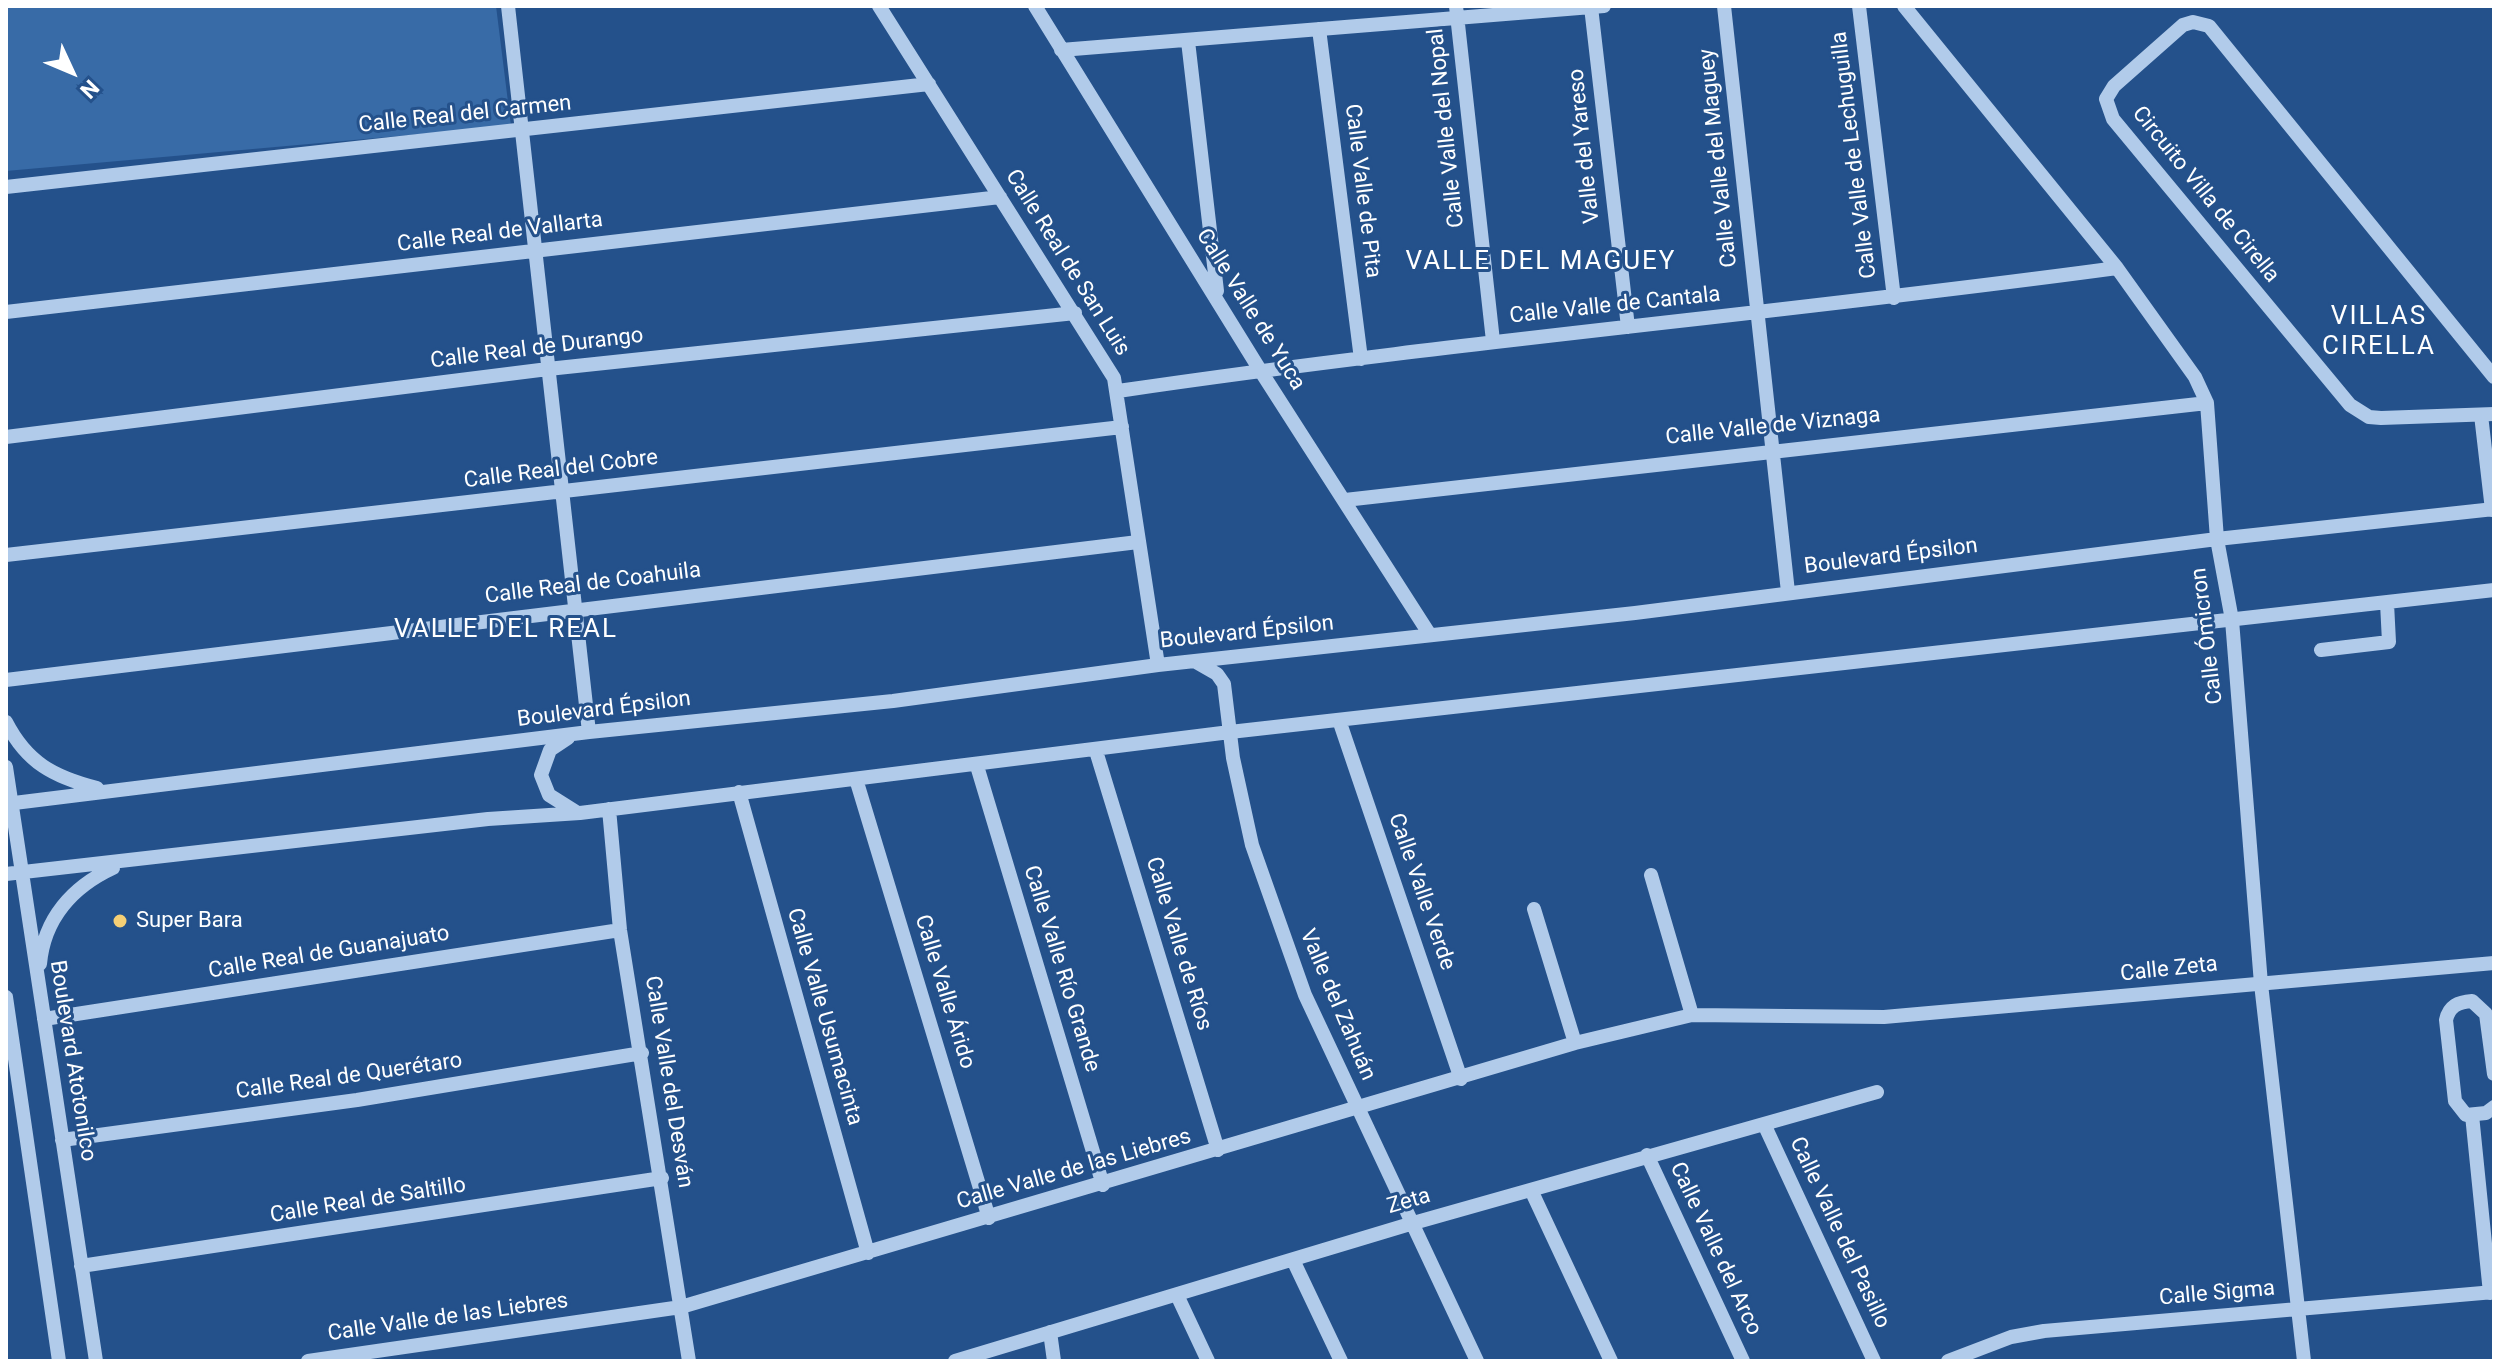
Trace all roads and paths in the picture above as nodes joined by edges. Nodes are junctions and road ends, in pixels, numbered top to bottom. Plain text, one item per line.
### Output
1 (508, 6) edge
2 (879, 6) edge
3 (1035, 6) edge
4 (1604, 6) edge
5 (1724, 6) edge
6 (1859, 6) edge
7 (1904, 6) edge
8 (1591, 7) edge
9 (1456, 11) edge
10 (1319, 29) junction
11 (1188, 41) junction
12 (1061, 50) junction
13 (929, 84) junction
14 (524, 131) junction
15 (6, 187) edge
16 (1000, 197) junction
17 (536, 252) junction
18 (2117, 268) junction
19 (1894, 298) junction
20 (1218, 299) junction
21 (6, 312) edge
22 (1075, 313) junction
23 (1759, 314) junction
24 (1628, 327) junction
25 (1493, 341) junction
26 (1361, 359) junction
27 (548, 369) junction
28 (1260, 370) junction
29 (2494, 377) edge
30 (1118, 391) junction
31 (2207, 403) junction
32 (2488, 414) edge
33 (1122, 427) junction
34 (6, 437) edge
35 (1771, 449) junction
36 (562, 492) junction
37 (1345, 500) junction
38 (2493, 510) edge
39 (2217, 539) junction
40 (1138, 542) junction
41 (6, 555) edge
42 (2494, 590) edge
43 (1788, 592) junction
44 (2387, 603) junction
45 (575, 608) junction
46 (2232, 620) junction
47 (1430, 635) junction
48 (2321, 650) dead end
49 (1194, 661) junction
50 (1158, 665) junction
51 (6, 680) edge
52 (1339, 720) junction
53 (6, 722) edge
54 (1230, 732) junction
55 (582, 733) junction
56 (1096, 751) junction
57 (977, 766) junction
58 (6, 767) edge
59 (856, 779) junction
60 (105, 790) junction
61 (739, 792) junction
62 (9, 804) edge
63 (609, 809) junction
64 (580, 813) junction
65 (124, 863) junction
66 (22, 872) junction
67 (6, 874) edge
68 (1651, 875) dead end
69 (1534, 909) dead end
70 (620, 930) junction
71 (2494, 963) edge
72 (2261, 984) junction
73 (39, 985) junction
74 (6, 997) edge
75 (1692, 1015) junction
76 (44, 1019) junction
77 (1848, 1019) joint
78 (1575, 1043) junction
79 (642, 1053) junction
80 (2494, 1074) edge
81 (1461, 1079) junction
82 (1877, 1092) dead end
83 (2494, 1107) edge
84 (1359, 1110) junction
85 (2472, 1115) junction
86 (1764, 1124) junction
87 (62, 1140) junction
88 (1218, 1150) junction
89 (1647, 1155) junction
90 (662, 1178) junction
91 (1103, 1185) junction
92 (1531, 1190) junction
93 (989, 1218) junction
94 (1410, 1224) junction
95 (868, 1253) junction
96 (1293, 1260) junction
97 (81, 1266) junction
98 (2492, 1292) edge
99 (1177, 1295) junction
100 (681, 1307) junction
101 (2299, 1309) junction
102 (1050, 1332) junction
103 (59, 1361) edge
104 (96, 1361) edge
105 (308, 1361) edge
106 (689, 1361) edge
107 (955, 1361) edge
108 (1054, 1361) edge
109 (1208, 1361) edge
110 (1341, 1361) edge
111 (1477, 1361) edge
112 (1611, 1361) edge
113 (1743, 1361) edge
114 (1874, 1361) edge
115 (1948, 1361) edge
116 (2304, 1361) edge

1 - 14 street
2 - 13 street, Calle Real de San Luis
3 - 12 street, Calle Valle de Yuca
4 - 8 street
5 - 23 street, Calle Valle del Maguey
6 - 19 street, Calle Valle de Lechuguilla
7 - 18 street, Calle Ómicron
8 - 9 street
8 - 24 street, Valle del Yareso
9 - 10 street
9 - 25 street, Calle Valle del Nopal
10 - 11 street
10 - 26 street, Calle Valle de Pita
11 - 12 street
11 - 20 street
12 - 20 street, Calle Valle de Yuca
13 - 14 street, Calle Real del Carmen
13 - 16 street, Calle Real de San Luis
14 - 15 street, Calle Real del Carmen
14 - 17 street
16 - 17 street, Calle Real de Vallarta
16 - 22 street, Calle Real de San Luis
17 - 21 street, Calle Real de Vallarta
17 - 27 street
18 - 19 street, Calle Valle de Cantala
18 - 31 street, Calle Ómicron
19 - 23 street, Calle Valle de Cantala
20 - 28 street, Calle Valle de Yuca
22 - 27 street, Calle Real de Durango
22 - 30 street, Calle Real de San Luis
23 - 24 street, Calle Valle de Cantala
23 - 35 street, Calle Valle del Maguey
24 - 25 street, Calle Valle de Cantala
25 - 26 street, Calle Valle de Cantala
26 - 28 street, Calle Valle de Cantala
27 - 34 street, Calle Real de Durango
27 - 36 street
28 - 30 street, Calle Valle de Cantala
28 - 37 street, Calle Valle de Yuca
29 - 32 street, Circuito Villa de Cirella
30 - 33 street, Calle Real de San Luis
31 - 35 street, Calle Valle de Viznaga
31 - 39 street, Calle Ómicron
32 - 38 street, Circuito Villa de Cirella
33 - 36 street, Calle Real del Cobre
33 - 40 street, Calle Real de San Luis
35 - 37 street, Calle Valle de Viznaga
35 - 43 street, Calle Valle del Maguey
36 - 41 street, Calle Real del Cobre
36 - 45 street
37 - 47 street, Calle Valle de Yuca
38 - 39 street, Boulevard Épsilon
39 - 43 street, Boulevard Épsilon
39 - 46 street, Calle Ómicron
40 - 45 street, Calle Real de Coahuila
40 - 50 street, Calle Real de San Luis
42 - 44 street
43 - 47 street, Boulevard Épsilon
44 - 46 street
44 - 48 street
45 - 51 street, Calle Real de Coahuila
45 - 55 street
46 - 52 street
46 - 72 street, Calle Ómicron
47 - 49 street, Boulevard Épsilon
49 - 50 street, Boulevard Épsilon
49 - 54 street, Valle del Zahuán
50 - 55 street, Boulevard Épsilon
52 - 54 street
52 - 81 street, Calle Valle Verde
53 - 60 street
54 - 56 street
54 - 84 street, Valle del Zahuán
55 - 60 street, Boulevard Épsilon
55 - 64 street
56 - 57 street
56 - 88 street, Calle Valle de Ríos
57 - 59 street
57 - 91 street, Calle Valle Río Grande
58 - 62 street, Boulevard Atotonilco
59 - 61 street
59 - 93 street, Calle Valle Árido
60 - 62 street, Boulevard Épsilon
61 - 63 street
61 - 95 street, Calle Valle Usumacinta
62 - 66 street, Boulevard Atotonilco
63 - 64 street
63 - 70 street, Calle Valle del Desván
64 - 65 street
65 - 66 street
65 - 73 street
66 - 67 street
66 - 73 street, Boulevard Atotonilco
68 - 75 street
69 - 78 street
70 - 76 street, Calle Real de Guanajuato
70 - 79 street, Calle Valle del Desván
71 - 72 street, Calle Zeta
72 - 77 street, Calle Zeta
72 - 101 street, Calle Ómicron
73 - 76 street, Boulevard Atotonilco
74 - 103 street
75 - 77 street, Calle Valle de las Liebres
75 - 78 street, Calle Valle de las Liebres
76 - 87 street, Boulevard Atotonilco
78 - 81 street, Calle Valle de las Liebres
79 - 87 street, Calle Real de Querétaro
79 - 90 street, Calle Valle del Desván
80 - 85 street
81 - 84 street, Calle Valle de las Liebres
82 - 86 street, Zeta
83 - 85 street
84 - 88 street, Calle Valle de las Liebres
84 - 94 street, Valle del Zahuán
85 - 98 street
86 - 89 street, Zeta
86 - 114 street, Calle Valle del Pasillo
87 - 97 street, Boulevard Atotonilco
88 - 91 street, Calle Valle de las Liebres
89 - 92 street, Zeta
89 - 113 street, Calle Valle del Arco
90 - 97 street, Calle Real de Saltillo
90 - 100 street, Calle Valle del Desván
91 - 93 street, Calle Valle de las Liebres
92 - 94 street, Zeta
92 - 112 street
93 - 95 street, Calle Valle de las Liebres
94 - 96 street, Zeta
94 - 111 street, Valle del Zahuán
95 - 100 street, Calle Valle de las Liebres
96 - 99 street, Zeta
96 - 110 street
97 - 104 street, Boulevard Atotonilco
98 - 101 street, Calle Sigma
99 - 102 street, Zeta
99 - 109 street
100 - 105 street, Calle Valle de las Liebres
100 - 106 street, Calle Valle del Desván
101 - 115 street, Calle Sigma
101 - 116 street, Calle Ómicron
102 - 107 street, Zeta
102 - 108 street

